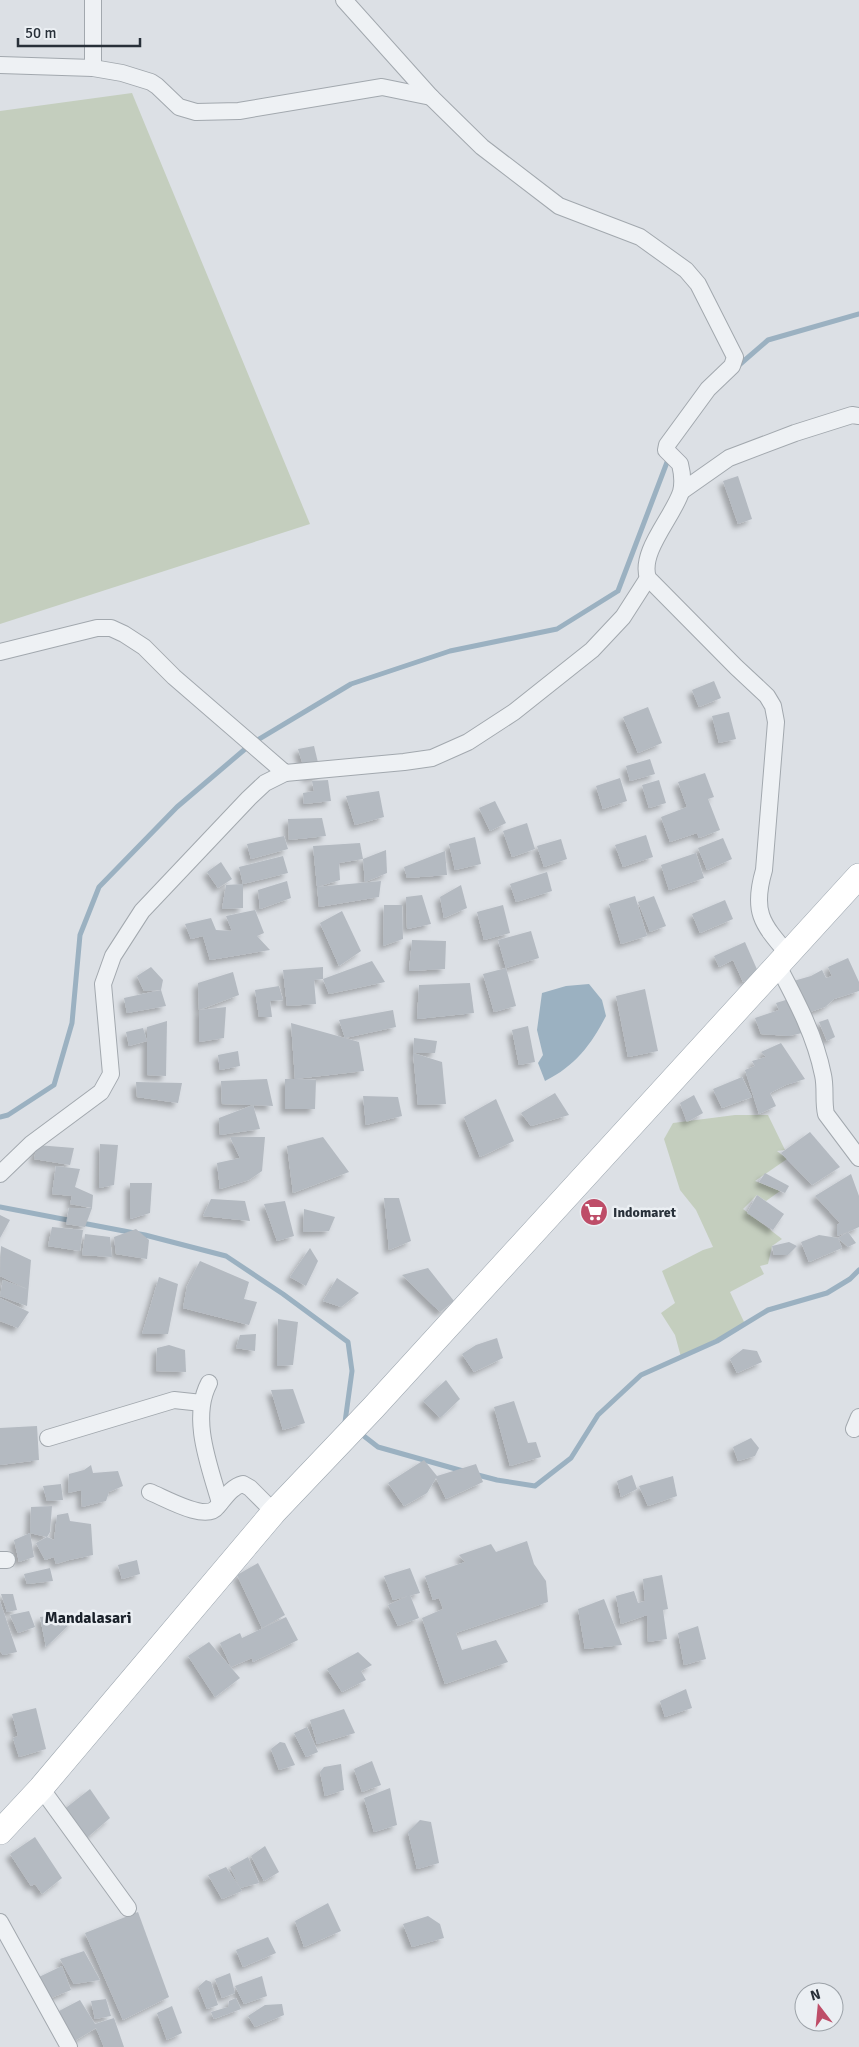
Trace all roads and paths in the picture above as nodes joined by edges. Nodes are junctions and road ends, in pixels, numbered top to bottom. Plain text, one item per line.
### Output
1 (94, 0) edge
2 (344, 0) edge
3 (0, 65) edge
4 (93, 68) junction
5 (431, 97) junction
6 (859, 416) edge
7 (682, 491) junction
8 (648, 578) junction
9 (0, 652) edge
10 (285, 773) junction
11 (859, 876) edge
12 (783, 959) junction
13 (859, 1158) edge
14 (0, 1174) edge
15 (209, 1383) dead end
16 (202, 1403) junction
17 (48, 1438) dead end
18 (150, 1492) dead end
19 (220, 1503) junction
20 (274, 1512) junction
21 (41, 1788) junction
22 (0, 1832) edge
23 (128, 1908) dead end
24 (0, 1922) edge
25 (69, 2047) edge

1 - 4 street
2 - 5 street
3 - 4 street
4 - 5 street
5 - 7 street
6 - 7 street
7 - 8 street
8 - 10 street
8 - 12 street
9 - 10 street
10 - 14 street
11 - 12 main road
12 - 13 street
12 - 20 main road
15 - 16 street
16 - 17 street
16 - 19 street
18 - 19 street
19 - 20 street
20 - 21 main road
21 - 22 main road
21 - 23 street
24 - 25 street

